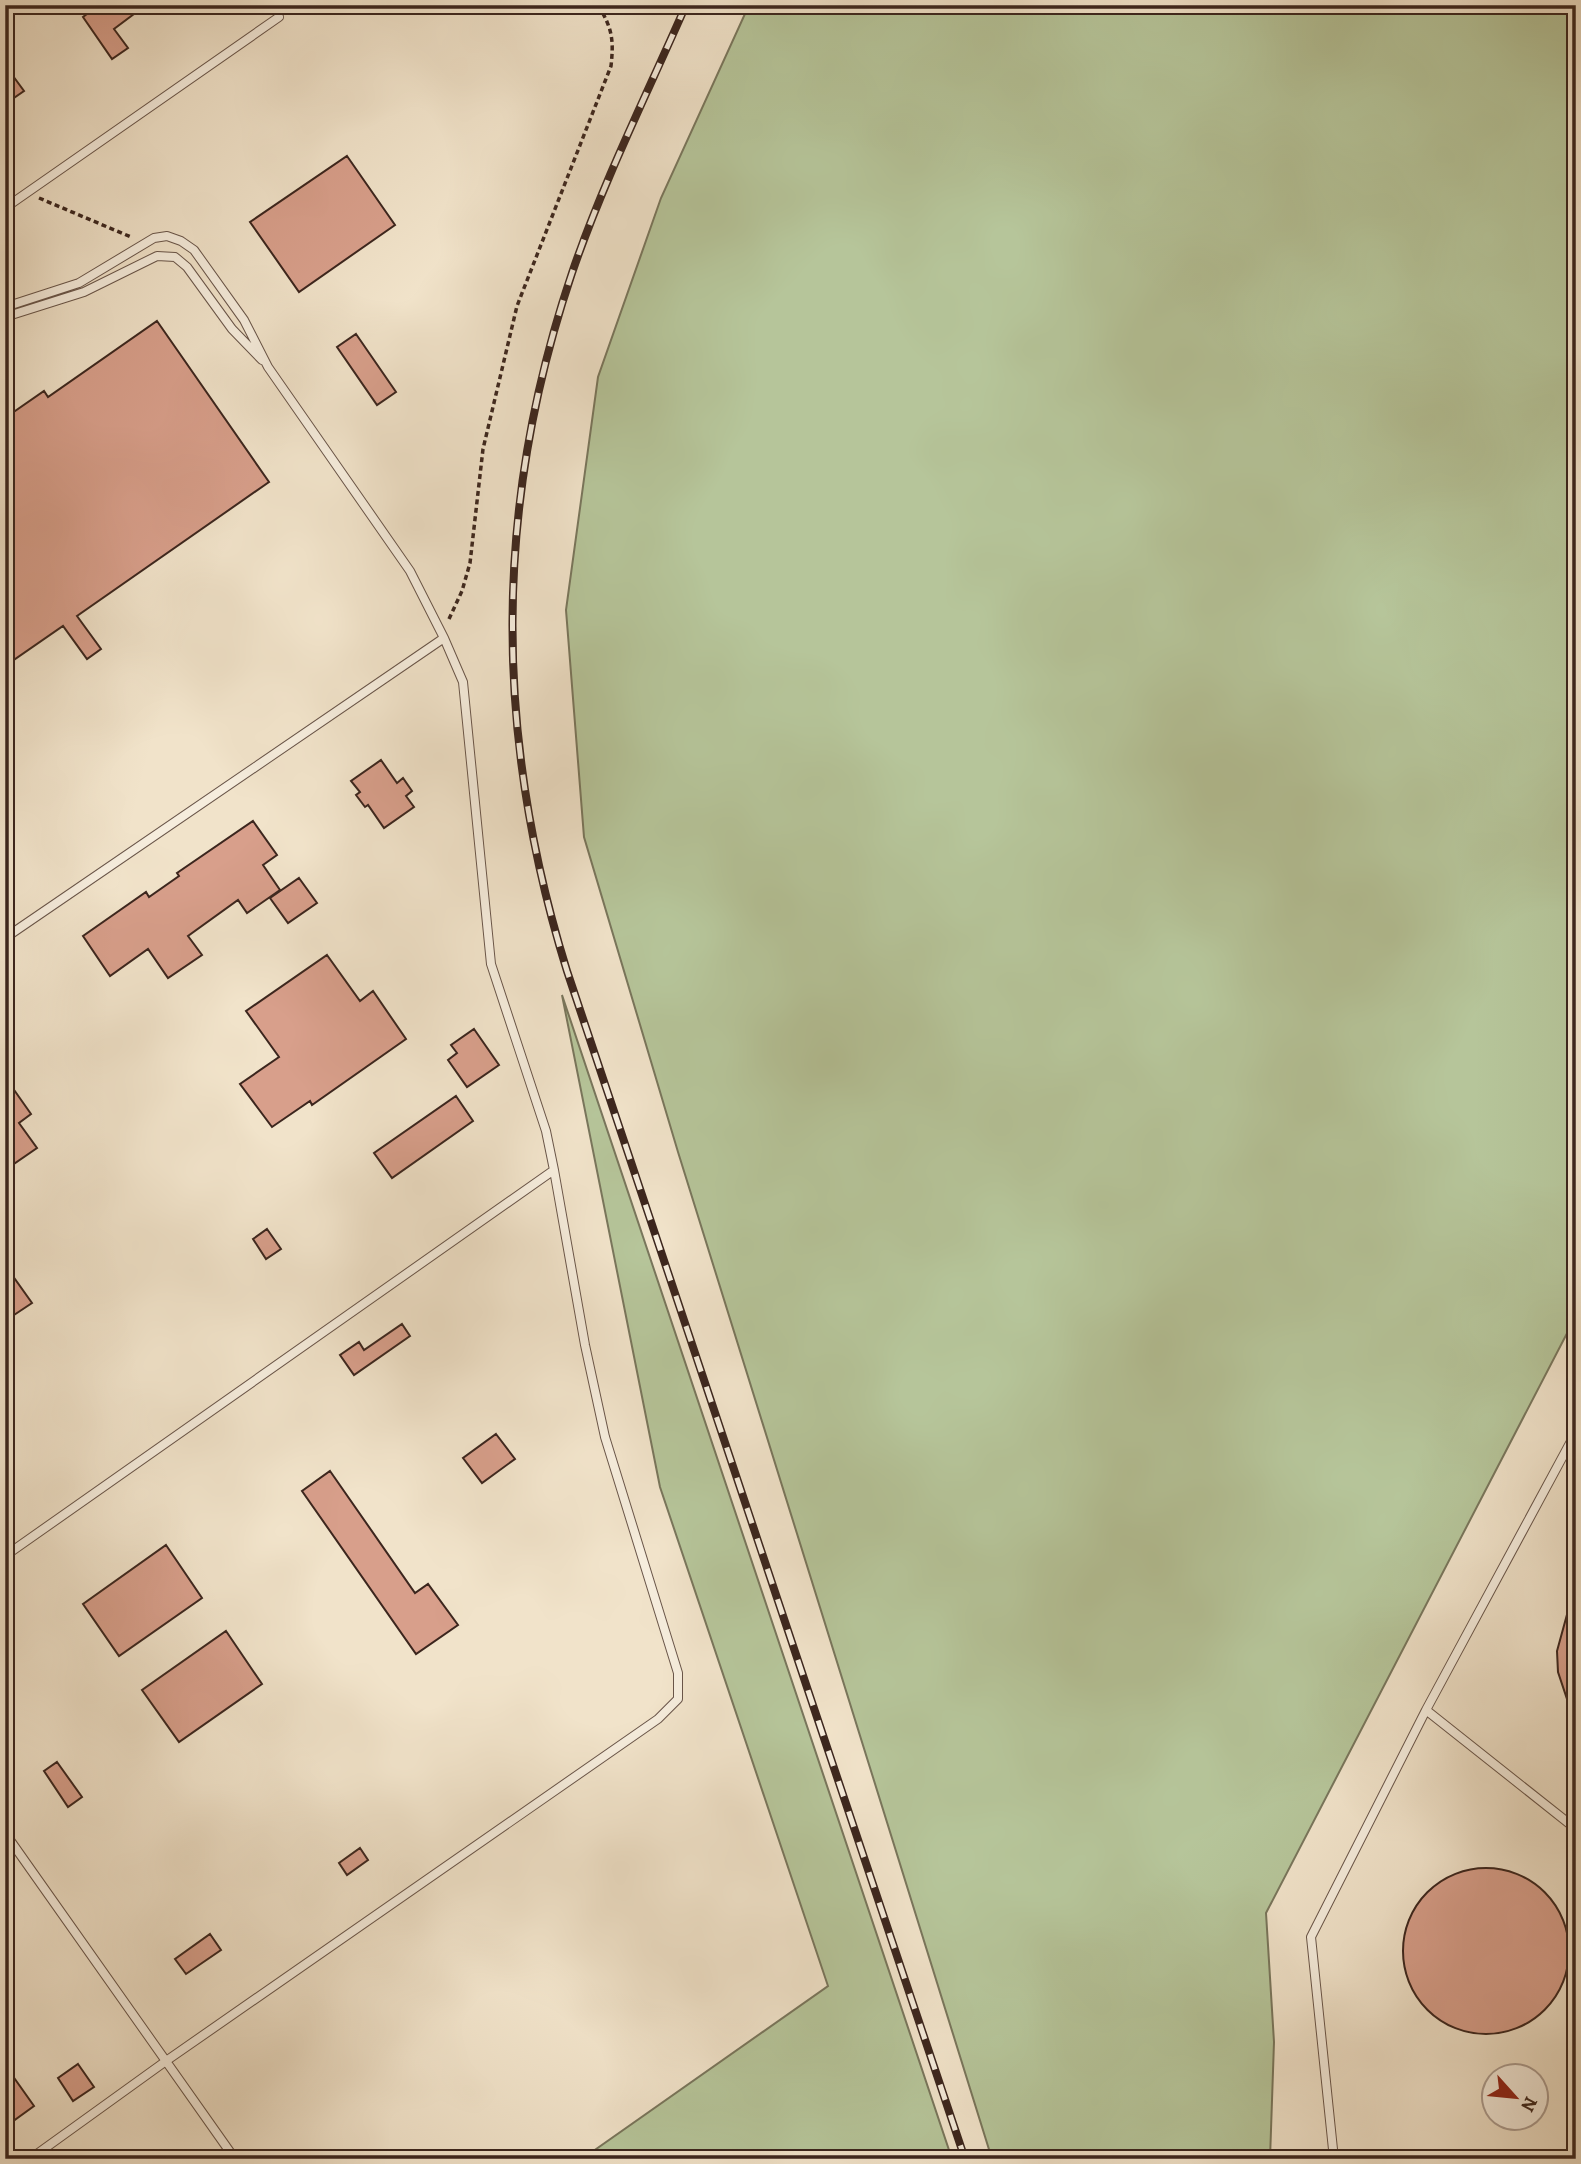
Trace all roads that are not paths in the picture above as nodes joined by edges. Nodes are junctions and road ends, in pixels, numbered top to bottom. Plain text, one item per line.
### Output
1 (279, 17) dead end
2 (5, 208) edge
3 (5, 307) edge
4 (5, 317) edge
5 (268, 367) junction
6 (444, 638) junction
7 (5, 938) edge
8 (554, 1170) junction
9 (1576, 1432) edge
10 (5, 1556) edge
11 (1426, 1710) junction
12 (1576, 1829) edge
13 (5, 1833) edge
14 (166, 2061) junction
15 (30, 2159) edge
16 (235, 2159) edge
17 (1334, 2159) edge

1 - 2 lane
3 - 5 lane
4 - 5 lane
5 - 6 lane
6 - 7 lane
6 - 8 lane
8 - 10 lane
8 - 14 lane
9 - 11 lane
11 - 12 lane
11 - 17 lane
13 - 14 lane
14 - 15 lane
14 - 16 lane

